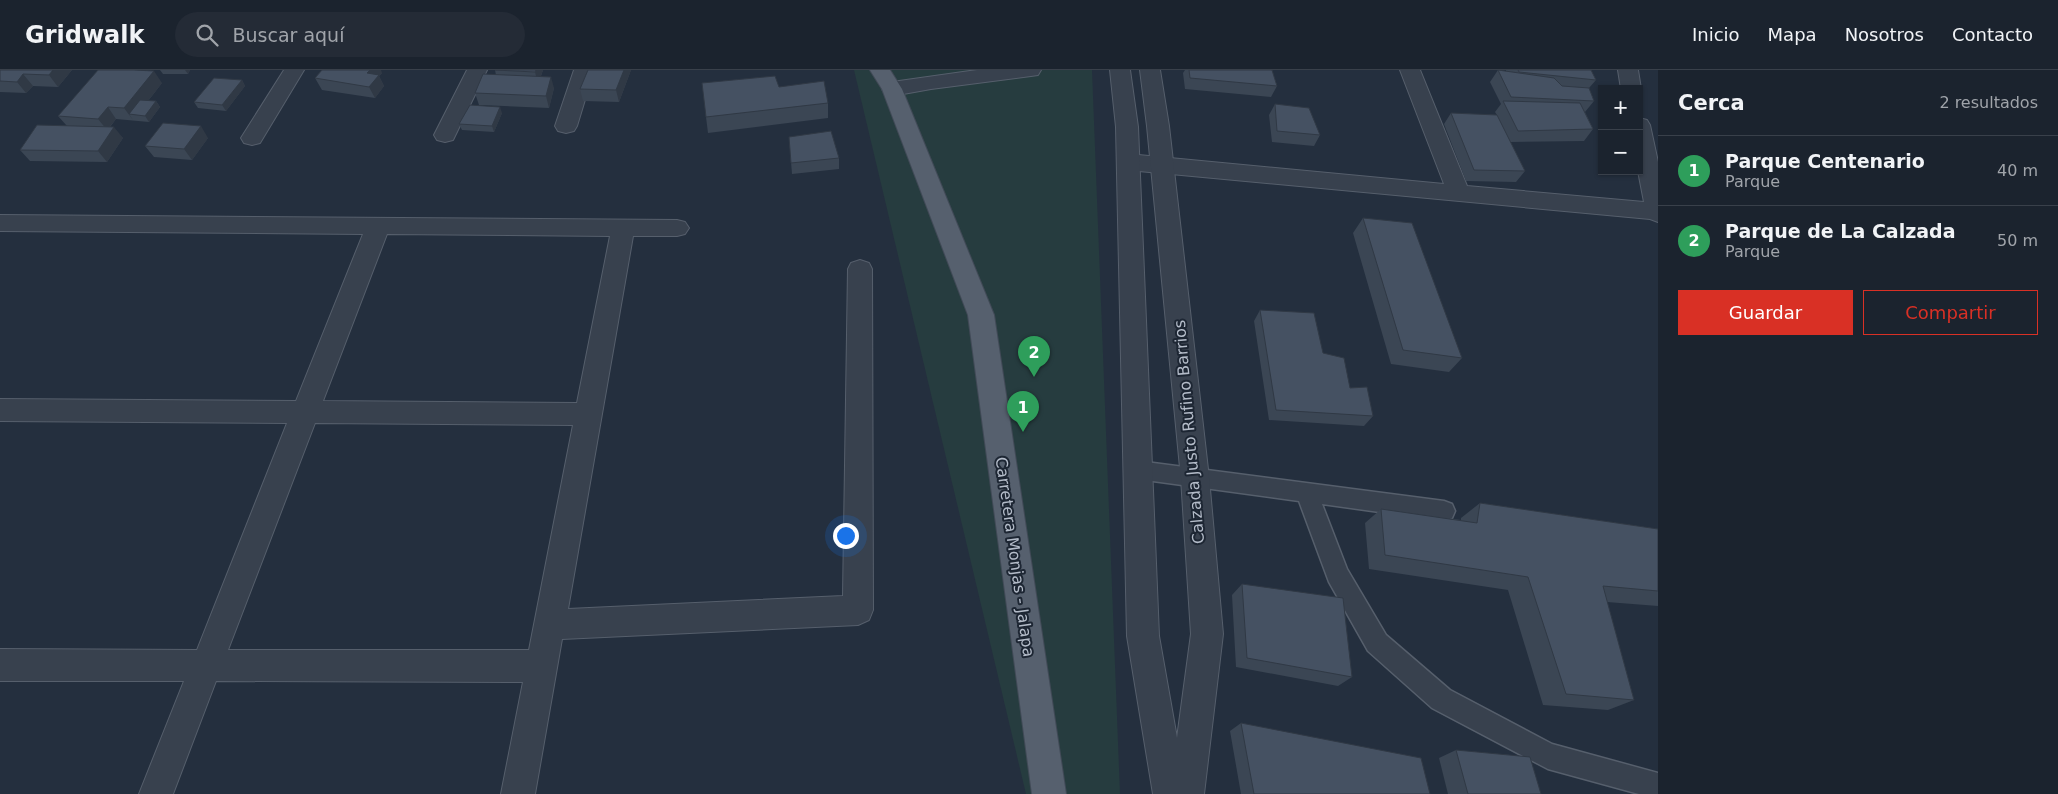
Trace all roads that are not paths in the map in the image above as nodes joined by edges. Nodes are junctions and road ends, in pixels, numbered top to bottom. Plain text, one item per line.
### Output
1 (294, 70) edge
2 (477, 70) edge
3 (584, 70) edge
4 (1031, 70) edge
5 (1120, 70) edge
6 (1150, 70) edge
7 (1410, 70) edge
8 (1628, 70) edge
9 (886, 80) edge
10 (1631, 85) edge
11 (566, 126) dead end
12 (1640, 130) edge
13 (445, 135) dead end
14 (252, 138) dead end
15 (1128, 162) junction
16 (1162, 164) junction
17 (1459, 194) junction
18 (1658, 213) edge
19 (0, 223) edge
20 (378, 226) junction
21 (623, 228) junction
22 (677, 228) dead end
23 (860, 269) dead end
24 (0, 410) edge
25 (306, 412) junction
26 (588, 414) junction
27 (1138, 470) junction
28 (1195, 478) junction
29 (1307, 493) junction
30 (1444, 511) dead end
31 (550, 625) junction
32 (0, 664) edge
33 (206, 665) junction
34 (542, 666) junction
35 (1658, 786) edge
36 (156, 794) edge
37 (518, 794) edge
38 (1049, 794) edge
39 (1170, 794) edge
40 (1187, 794) edge

1 - 14 street
2 - 13 street
3 - 11 street
4 - 9 street
5 - 15 street
6 - 16 street, Calzada Justo Rufino Barrios
7 - 17 street
8 - 10 street
9 - 38 main road, Carretera Monjas - Jalapa
12 - 18 street
15 - 16 street
15 - 27 street
16 - 17 street
16 - 28 street, Calzada Justo Rufino Barrios
17 - 18 street
19 - 20 street
20 - 21 street
20 - 25 street
21 - 22 street
21 - 26 street
23 - 31 street
24 - 25 street
25 - 26 street
25 - 33 street
26 - 31 street
27 - 28 lane
27 - 39 street
28 - 29 lane
28 - 40 street, Calzada Justo Rufino Barrios
29 - 30 lane
29 - 35 lane
31 - 34 street
32 - 33 street
33 - 34 street
33 - 36 street
34 - 37 street

